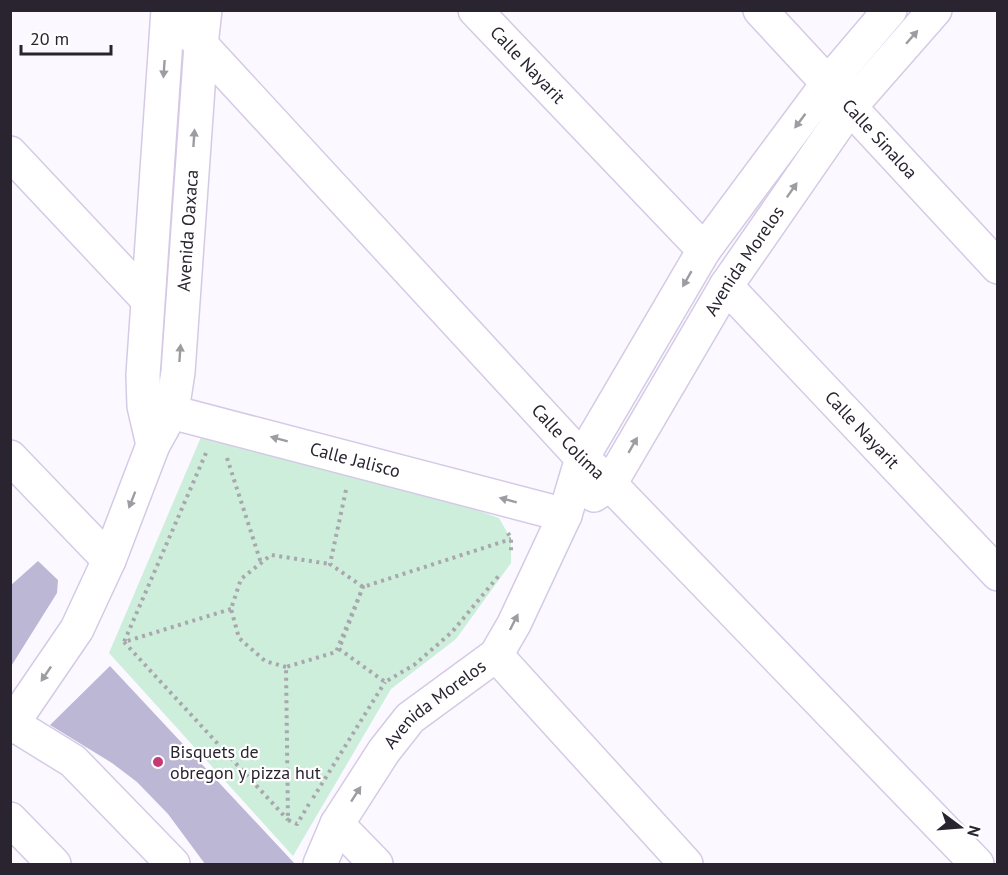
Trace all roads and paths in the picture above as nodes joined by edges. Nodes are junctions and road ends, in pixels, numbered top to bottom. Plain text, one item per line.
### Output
1 (169, 10) edge
2 (205, 10) edge
3 (475, 10) edge
4 (760, 10) edge
5 (890, 10) edge
6 (935, 10) edge
7 (201, 45) junction
8 (828, 83) junction
9 (850, 107) junction
10 (10, 153) edge
11 (704, 250) junction
12 (998, 267) edge
13 (726, 286) junction
14 (147, 299) junction
15 (158, 408) junction
16 (208, 448) dead end
17 (225, 450) dead end
18 (10, 456) edge
19 (582, 458) junction
20 (610, 484) junction
21 (346, 488) dead end
22 (565, 515) junction
23 (503, 525) dead end
24 (511, 539) junction
25 (511, 555) dead end
26 (109, 560) junction
27 (261, 563) junction
28 (330, 564) junction
29 (504, 571) dead end
30 (998, 574) edge
31 (363, 587) junction
32 (231, 609) junction
33 (124, 642) junction
34 (496, 655) junction
35 (286, 667) junction
36 (385, 682) junction
37 (12, 725) edge
38 (10, 819) edge
39 (288, 820) junction
40 (337, 824) junction
41 (10, 839) edge
42 (51, 860) edge
43 (173, 864) edge
44 (320, 864) edge
45 (376, 864) edge
46 (686, 864) edge
47 (977, 864) edge

1 - 7 street, Calle Colima
1 -> 14 street, Avenida Oaxaca
2 - 7 street, Avenida Oaxaca
3 - 11 street, Calle Nayarit
4 - 8 street, Calle Sinaloa
5 - 8 street, Avenida Morelos
9 -> 6 street, Avenida Morelos
15 -> 7 street, Avenida Oaxaca
7 - 19 street, Calle Colima
8 - 9 street, Calle Sinaloa
8 -> 11 street, Avenida Morelos
9 - 12 street, Calle Sinaloa
13 -> 9 street, Avenida Morelos
10 - 14 street
11 -> 19 street, Avenida Morelos
20 -> 13 street, Avenida Morelos
13 - 30 street, Calle Nayarit
14 - 15 street, Avenida Oaxaca
22 -> 15 street, Calle Jalisco
15 -> 26 street, Avenida Oaxaca
16 - 33 path
17 - 27 path
18 - 26 street
19 - 20 street, Calle Colima
19 - 22 street, Avenida Morelos
20 - 22 street, Avenida Morelos
20 - 47 street, Calle Colima
21 - 28 path
34 -> 22 street, Avenida Morelos
23 - 24 path
24 - 25 path
24 - 31 path
26 -> 37 street, Avenida Oaxaca
27 - 28 path
27 - 32 path
28 - 31 path
29 - 36 path
31 - 35 path
31 - 36 path
32 - 33 path
32 - 35 path
33 - 39 path
40 -> 34 street, Avenida Morelos
34 - 46 street
35 - 39 path
36 - 39 path
37 - 43 street
38 - 42 street
40 - 44 street, Avenida Morelos
40 - 45 street
41 - 42 street

